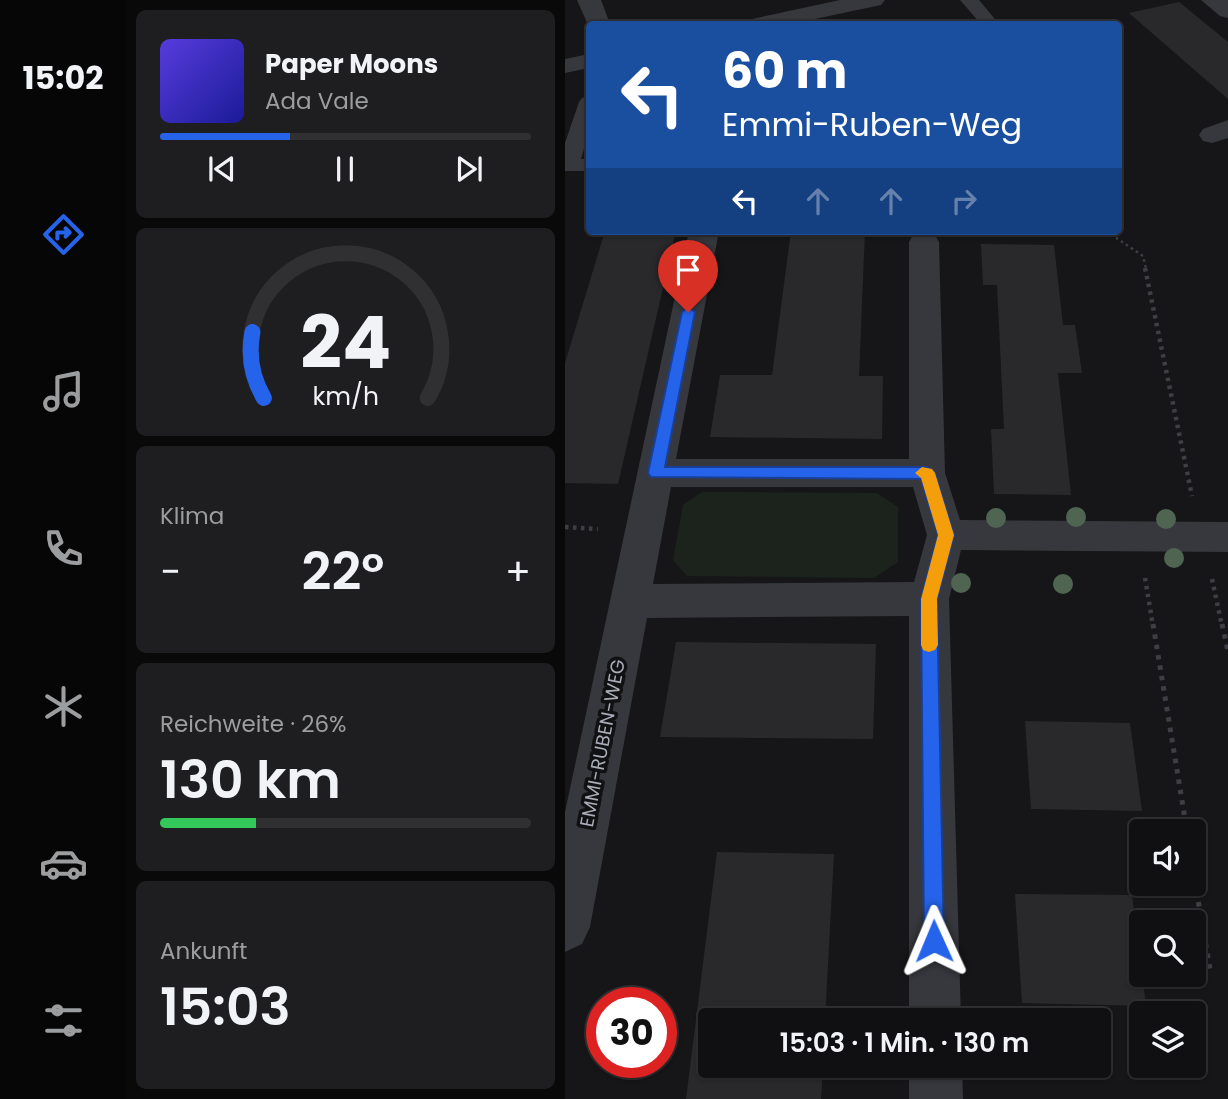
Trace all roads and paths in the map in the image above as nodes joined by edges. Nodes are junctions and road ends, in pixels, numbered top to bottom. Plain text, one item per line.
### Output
1 (589, 0) edge
2 (873, 0) edge
3 (969, 0) edge
4 (1213, 0) edge
5 (1228, 11) edge
6 (598, 21) edge
7 (774, 21) edge
8 (987, 21) edge
9 (586, 62) edge
10 (565, 66) edge
11 (586, 115) edge
12 (574, 168) edge
13 (703, 235) edge
14 (1112, 235) edge
15 (924, 242) dead end
16 (656, 473) junction
17 (927, 473) junction
18 (946, 535) junction
19 (1137, 536) junction
20 (1214, 537) edge
21 (929, 599) junction
22 (630, 601) junction
23 (1228, 651) edge
24 (1185, 819) edge
25 (1197, 896) edge
26 (565, 927) edge
27 (1210, 968) dead end
28 (935, 1008) edge
29 (936, 1078) edge
30 (936, 1099) edge

1 - 6 street
2 - 7 street
3 - 8 lane
4 - 5 street
9 - 10 street
11 - 12 lane
13 - 16 street, EMMI-RUBEN-WEG
14 - 20 path
15 - 17 street
16 - 17 street
16 - 22 street, EMMI-RUBEN-WEG
17 - 18 street
18 - 19 street
18 - 21 street
19 - 20 street
19 - 24 path
20 - 23 path
21 - 22 street
21 - 28 street
22 - 26 street, EMMI-RUBEN-WEG
25 - 27 path
29 - 30 street

